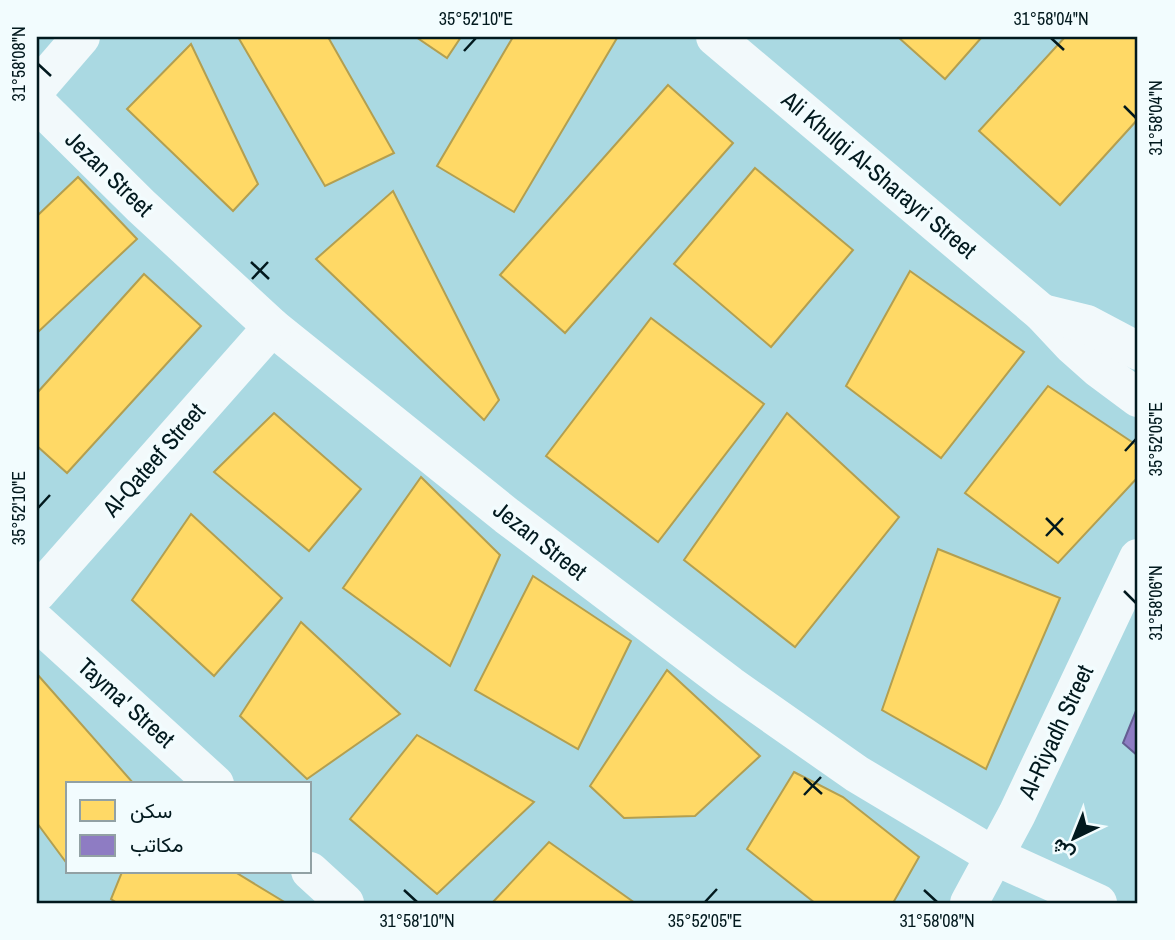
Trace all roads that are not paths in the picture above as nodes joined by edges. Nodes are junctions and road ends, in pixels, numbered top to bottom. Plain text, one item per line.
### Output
1 (81, 37) edge
2 (715, 37) edge
3 (37, 88) edge
4 (37, 103) edge
5 (1042, 313) junction
6 (272, 327) junction
7 (1138, 351) edge
8 (1138, 398) edge
9 (1138, 558) edge
10 (37, 593) edge
11 (37, 622) edge
12 (213, 782) edge
13 (994, 856) junction
14 (312, 873) edge
15 (345, 903) edge
16 (969, 903) edge
17 (1098, 903) edge

1 - 3 street
2 - 5 street, Ali Khulqi Al-Sharayri Street
4 - 6 street, Jezan Street
5 - 7 street, Ali Khulqi Al-Sharayri Street
5 - 8 street, Ali Khulqi Al-Sharayri Street
6 - 10 street, Al-Qateef Street
6 - 13 street, Jezan Street
9 - 13 street, Al-Riyadh Street
11 - 12 street, Tayma' Street
13 - 16 street, Al-Riyadh Street
13 - 17 street, Jezan Street
14 - 15 street

